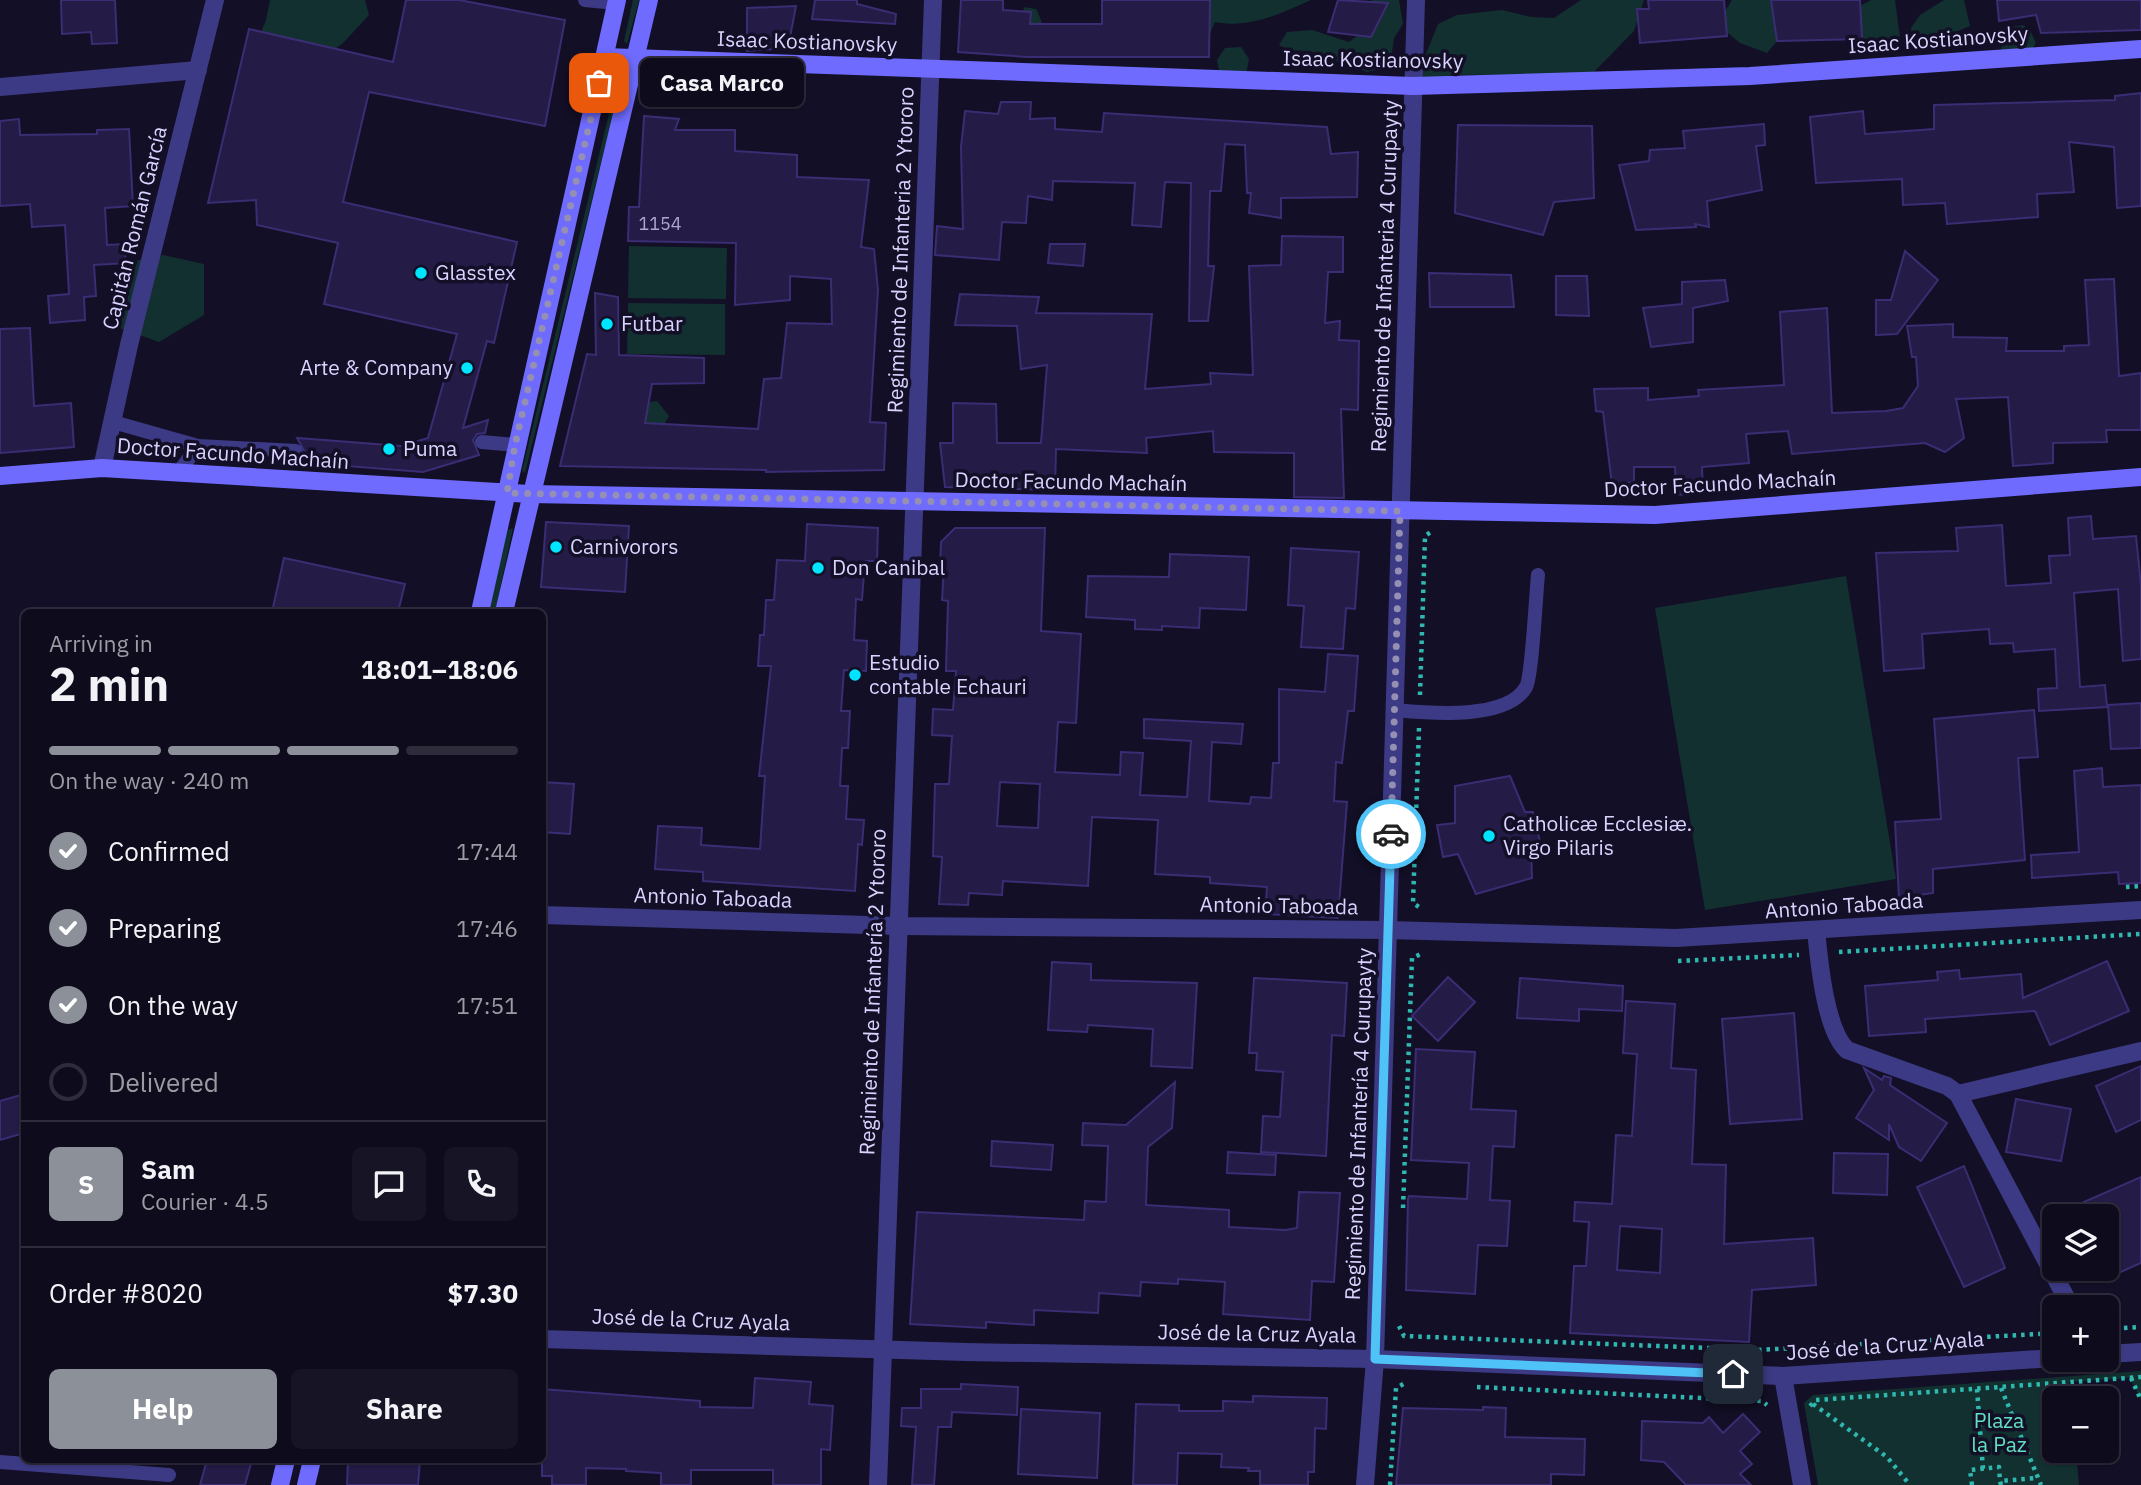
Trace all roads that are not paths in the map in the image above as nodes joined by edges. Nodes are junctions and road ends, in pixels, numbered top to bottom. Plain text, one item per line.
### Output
1 (215, 0) edge
2 (584, 0) edge
3 (649, 0) edge
4 (933, 0) edge
5 (1416, 0) edge
6 (617, 2) edge
7 (2141, 49) edge
8 (605, 57) junction
9 (635, 59) junction
10 (931, 69) junction
11 (198, 70) junction
12 (1413, 86) junction
13 (0, 87) edge
14 (113, 422) junction
15 (482, 442) dead end
16 (515, 445) junction
17 (198, 446) junction
18 (296, 452) dead end
19 (103, 468) junction
20 (178, 473) junction
21 (0, 476) edge
22 (2141, 477) edge
23 (507, 493) junction
24 (530, 495) junction
25 (915, 501) junction
26 (1400, 511) junction
27 (1538, 575) dead end
28 (481, 609) edge
29 (505, 609) edge
30 (1394, 710) junction
31 (2141, 910) edge
32 (546, 915) edge
33 (899, 926) junction
34 (1388, 930) junction
35 (1816, 930) junction
36 (2141, 1051) edge
37 (1958, 1094) junction
38 (2065, 1295) edge
39 (546, 1339) edge
40 (881, 1349) junction
41 (2141, 1352) edge
42 (2119, 1353) edge
43 (1375, 1359) junction
44 (2042, 1359) edge
45 (1783, 1376) junction
46 (0, 1462) edge
47 (285, 1463) edge
48 (311, 1463) edge
49 (169, 1475) dead end
50 (280, 1485) edge
51 (306, 1485) edge
52 (878, 1485) edge
53 (1365, 1485) edge
54 (1802, 1485) edge

1 - 11 street, Capitán Román García
2 - 6 lane
3 - 9 main road
4 - 10 street, Regimiento de Infanteria 2 Ytororo
5 - 12 street, Regimiento de Infanteria 4 Curupayty
6 - 8 main road
7 - 12 main road, Isaac Kostianovsky
8 - 9 main road, Isaac Kostianovsky
8 - 16 main road
9 - 10 main road, Isaac Kostianovsky
9 - 24 main road
10 - 12 main road, Isaac Kostianovsky
10 - 25 street, Regimiento de Infanteria 2 Ytororo
11 - 13 street
11 - 14 street, Capitán Román García
12 - 26 street, Regimiento de Infanteria 4 Curupayty
14 - 17 lane
14 - 19 street, Capitán Román García
15 - 16 lane
16 - 23 main road
17 - 18 lane
17 - 20 lane
19 - 20 main road, Doctor Facundo Machaín
19 - 21 main road, Doctor Facundo Machaín
20 - 23 main road, Doctor Facundo Machaín
22 - 26 main road, Doctor Facundo Machaín
23 - 24 main road, Doctor Facundo Machaín
23 - 28 main road
24 - 25 main road, Doctor Facundo Machaín
24 - 29 main road
25 - 26 main road, Doctor Facundo Machaín
25 - 33 street, Regimiento de Infantería 2 Ytororo
26 - 30 street, Regimiento de Infantería 4 Curupayty
27 - 30 lane
30 - 34 street, Regimiento de Infantería 4 Curupayty
31 - 35 street, Antonio Taboada
32 - 33 street, Antonio Taboada
33 - 34 street, Antonio Taboada
33 - 40 street, Regimiento de Infantería 2 Ytororo
34 - 35 street, Antonio Taboada
34 - 43 street, Regimiento de Infantería 4 Curupayty
35 - 37 street
36 - 37 street
37 - 38 street
39 - 40 street, José de la Cruz Ayala
40 - 43 street, José de la Cruz Ayala
40 - 52 street, Regimiento de Infantería 2 Ytororo
41 - 42 street
43 - 45 street, José de la Cruz Ayala
43 - 53 street, Regimiento de Infantería 4 Curupayty
44 - 45 street, José de la Cruz Ayala
45 - 54 street
46 - 49 lane
47 - 50 main road
48 - 51 main road

